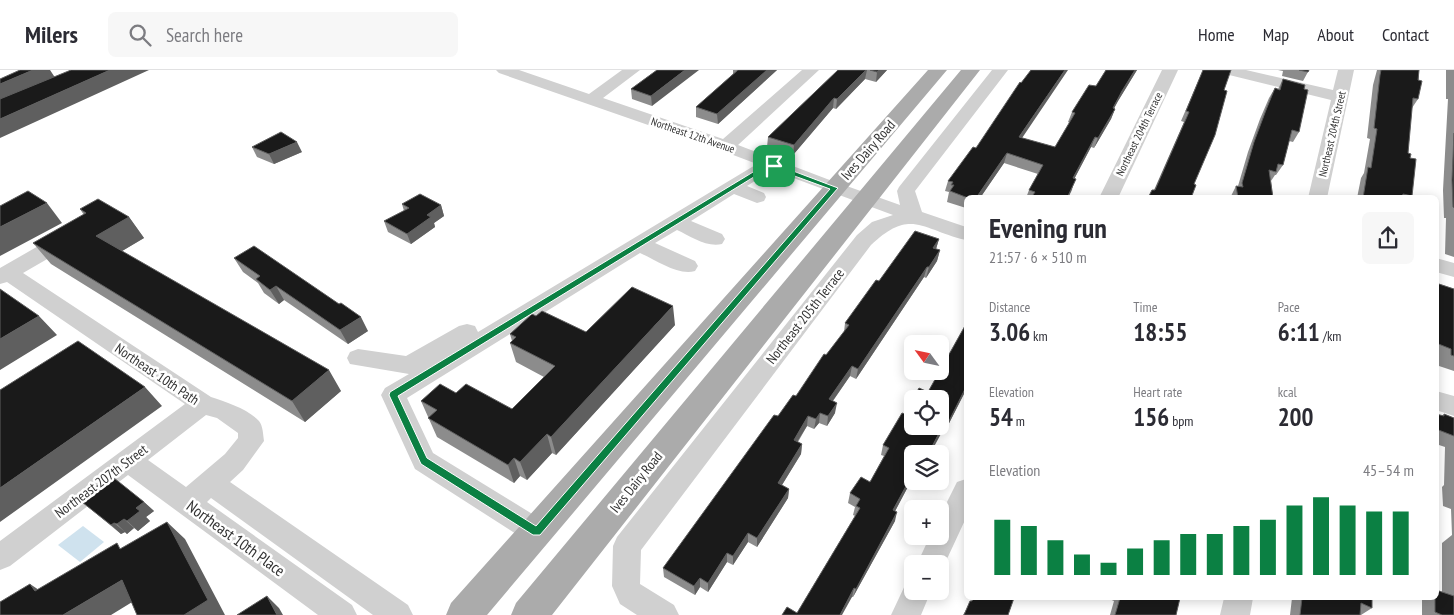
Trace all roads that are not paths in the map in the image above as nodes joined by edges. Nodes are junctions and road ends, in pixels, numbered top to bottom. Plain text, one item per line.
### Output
1 (504, 70) edge
2 (632, 70) edge
3 (811, 70) edge
4 (938, 70) edge
5 (971, 70) edge
6 (1000, 70) edge
7 (1170, 70) edge
8 (1226, 70) edge
9 (1346, 70) edge
10 (1341, 97) junction
11 (590, 100) junction
12 (726, 146) junction
13 (766, 162) junction
14 (733, 187) junction
15 (835, 188) junction
16 (1109, 195) edge
17 (1318, 195) edge
18 (757, 197) dead end
19 (866, 199) junction
20 (912, 215) junction
21 (675, 222) junction
22 (964, 233) edge
23 (69, 237) edge
24 (715, 239) dead end
25 (639, 244) junction
26 (1439, 265) edge
27 (688, 266) dead end
28 (1454, 270) edge
29 (4, 275) edge
30 (358, 358) dead end
31 (1439, 401) edge
32 (203, 404) junction
33 (1454, 406) edge
34 (129, 461) junction
35 (211, 484) junction
36 (964, 494) edge
37 (188, 503) junction
38 (275, 529) junction
39 (537, 532) junction
40 (253, 550) junction
41 (935, 555) edge
42 (0, 557) edge
43 (913, 600) edge
44 (1239, 600) edge
45 (342, 615) edge
46 (398, 615) edge
47 (464, 615) edge
48 (529, 615) edge
49 (664, 615) edge
50 (906, 615) edge
51 (1235, 615) edge

1 - 11 street, Northeast 12th Avenue
2 - 11 street
3 - 12 street
4 - 15 main road, Ives Dairy Road
5 - 19 main road, Ives Dairy Road
6 - 20 street
7 - 16 street, Northeast 204th Terrace
8 - 10 street
9 - 10 street, Northeast 204th Street
10 - 17 street, Northeast 204th Street
11 - 12 street, Northeast 12th Avenue
12 - 13 street, Northeast 12th Avenue
13 - 14 street
13 - 15 street, Northeast 12th Avenue
13 - 30 street
14 - 18 street
14 - 21 street
15 - 19 street, Northeast 12th Avenue
15 - 39 main road, Ives Dairy Road
19 - 20 street, Northeast 12th Avenue
19 - 48 main road, Ives Dairy Road
20 - 22 street, Northeast 12th Avenue
20 - 49 street, Northeast 205th Terrace
21 - 24 street
21 - 25 street
23 - 29 street
25 - 27 street
25 - 39 street
26 - 28 street
29 - 32 street, Northeast 10th Path
31 - 33 street
32 - 34 street, Northeast 207th Street
32 - 35 street, Northeast 10th Path
34 - 37 street, Northeast 10th Place
34 - 42 street, Northeast 207th Street
35 - 37 street, Northeast 10th Path
35 - 38 street, Northeast 10th Place
36 - 41 street
37 - 40 street, Northeast 10th Place
38 - 40 street
38 - 46 street, Northeast 10th Place
39 - 47 main road, Ives Dairy Road
40 - 45 street, Northeast 10th Place
43 - 50 street
44 - 51 street

